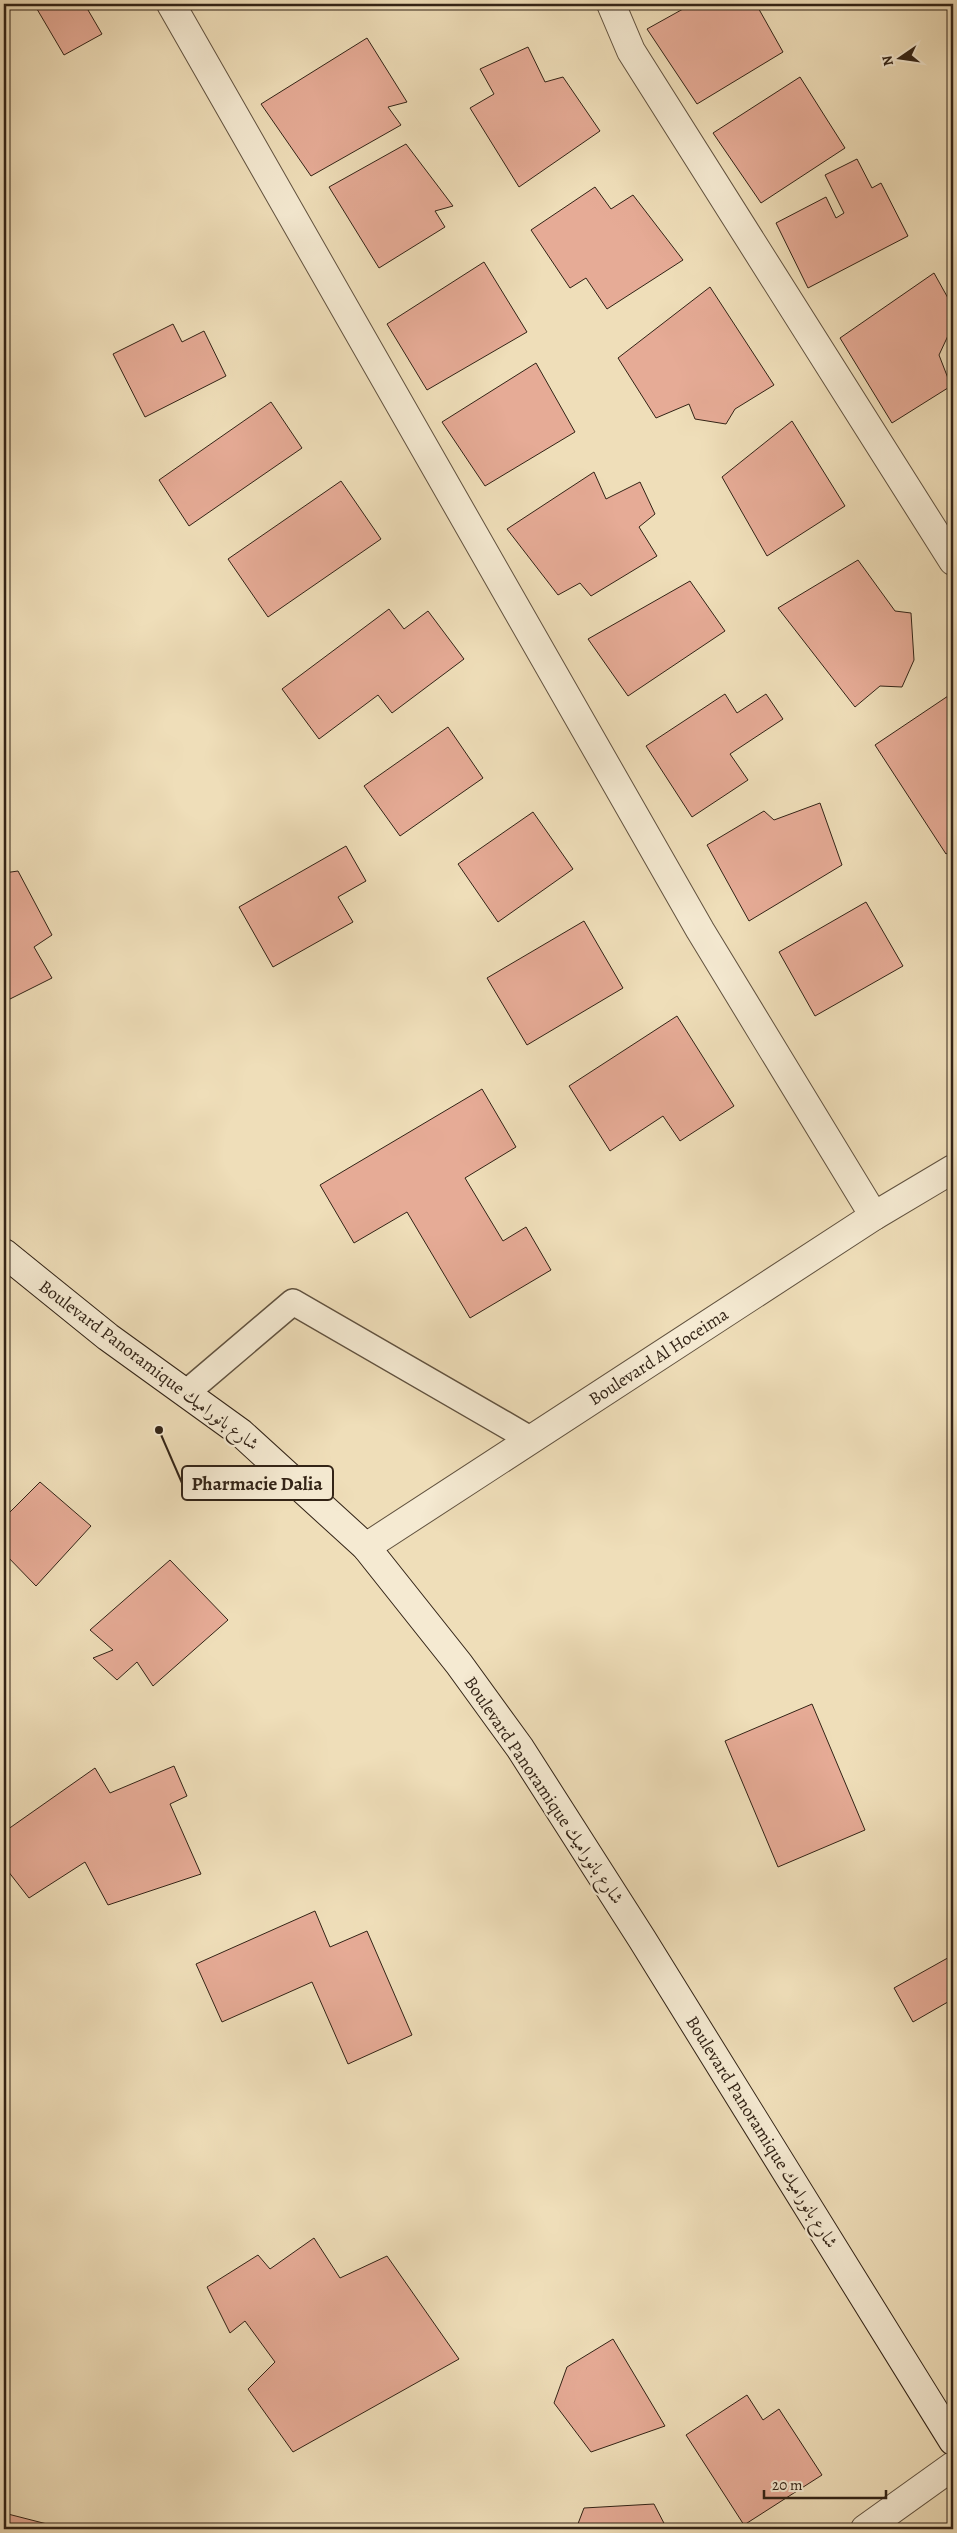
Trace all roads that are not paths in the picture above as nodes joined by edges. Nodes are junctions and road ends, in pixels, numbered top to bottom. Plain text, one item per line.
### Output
1 (171, 4) edge
2 (615, 6) edge
3 (953, 561) edge
4 (953, 1169) edge
5 (874, 1216) junction
6 (4, 1253) edge
7 (186, 1393) junction
8 (530, 1439) junction
9 (366, 1547) junction
10 (953, 2441) edge
11 (953, 2466) edge
12 (865, 2529) edge

1 - 5 street
2 - 3 street
4 - 5 street, Boulevard Al Hoceima
5 - 8 street, Boulevard Al Hoceima
6 - 7 street, Boulevard Panoramique شارع بانوراميك
7 - 8 lane
7 - 9 street, Boulevard Panoramique شارع بانوراميك
8 - 9 street, Boulevard Al Hoceima
9 - 10 street, Boulevard Panoramique شارع بانوراميك
11 - 12 street

